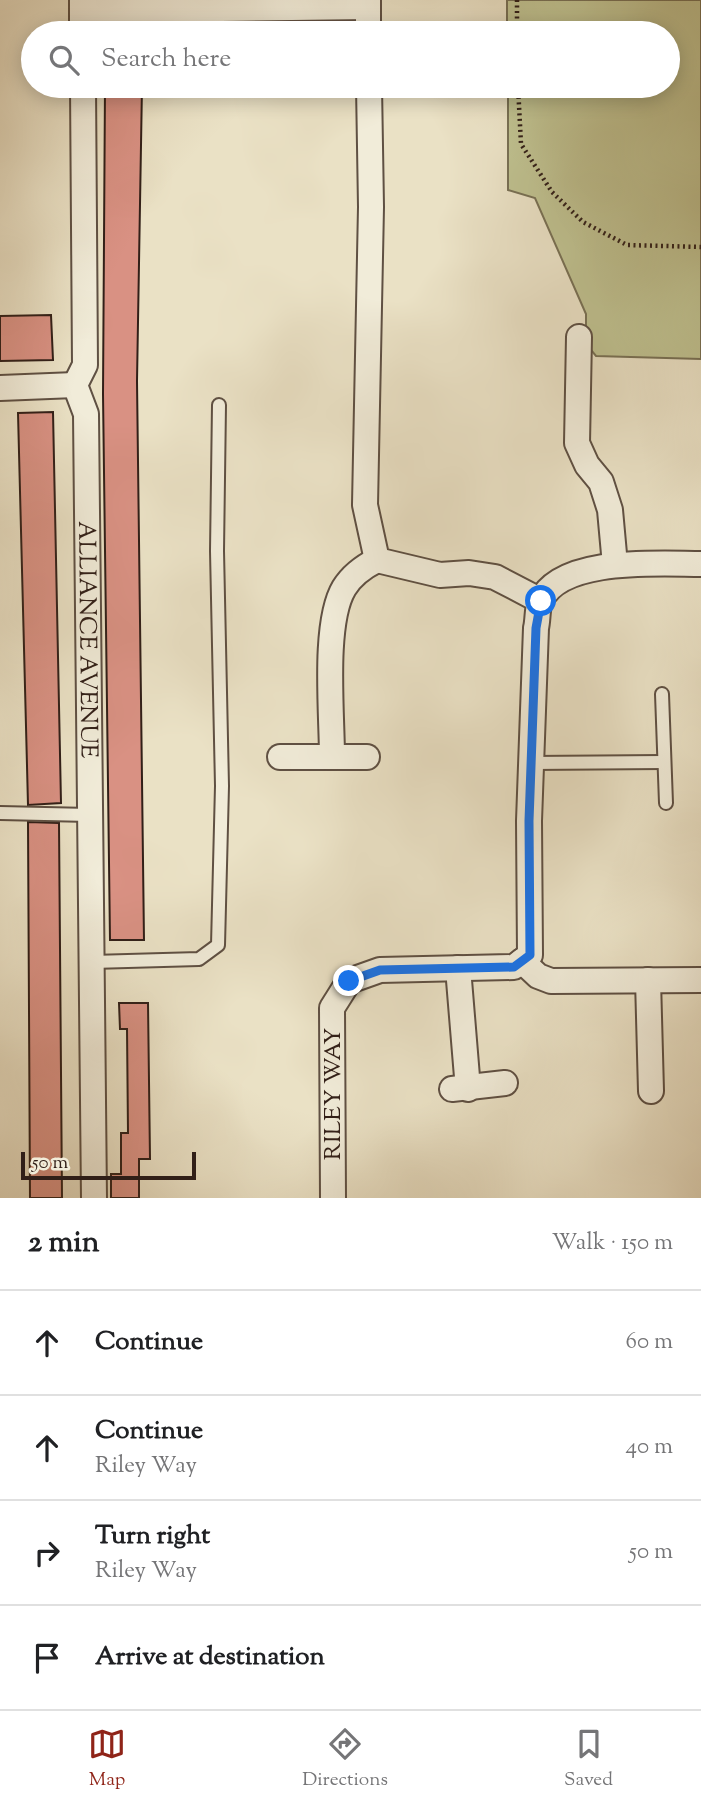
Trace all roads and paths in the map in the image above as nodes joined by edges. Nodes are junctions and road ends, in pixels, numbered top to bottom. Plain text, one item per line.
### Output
1 (517, 0) edge
2 (368, 4) edge
3 (226, 5) edge
4 (82, 15) edge
5 (517, 21) edge
6 (83, 98) edge
7 (369, 98) edge
8 (519, 98) edge
9 (701, 247) edge
10 (579, 337) dead end
11 (75, 385) junction
12 (0, 388) edge
13 (219, 405) dead end
14 (377, 560) junction
15 (701, 564) edge
16 (615, 565) junction
17 (541, 601) junction
18 (662, 694) dead end
19 (281, 757) dead end
20 (332, 757) junction
21 (367, 757) dead end
22 (664, 762) junction
23 (531, 763) junction
24 (666, 803) dead end
25 (0, 813) edge
26 (90, 815) junction
27 (522, 961) junction
28 (92, 962) junction
29 (458, 968) junction
30 (648, 980) junction
31 (701, 980) edge
32 (505, 1083) dead end
33 (651, 1091) dead end
34 (94, 1198) edge
35 (333, 1198) edge

1 - 5 path
2 - 3 street
3 - 4 street
6 - 11 street
7 - 14 street
8 - 9 path
10 - 16 street
11 - 12 street
11 - 26 street, ALLIANCE AVENUE
13 - 28 lane
14 - 17 street
14 - 20 street
15 - 16 street
16 - 17 street
17 - 23 street
18 - 22 lane
19 - 20 street
20 - 21 street
22 - 23 lane
22 - 24 lane
23 - 27 street
25 - 26 lane
26 - 28 street, ALLIANCE AVENUE
27 - 29 street, RILEY WAY
27 - 30 street
28 - 34 street, ALLIANCE AVENUE
29 - 32 street
29 - 35 street, RILEY WAY
30 - 31 street
30 - 33 street

